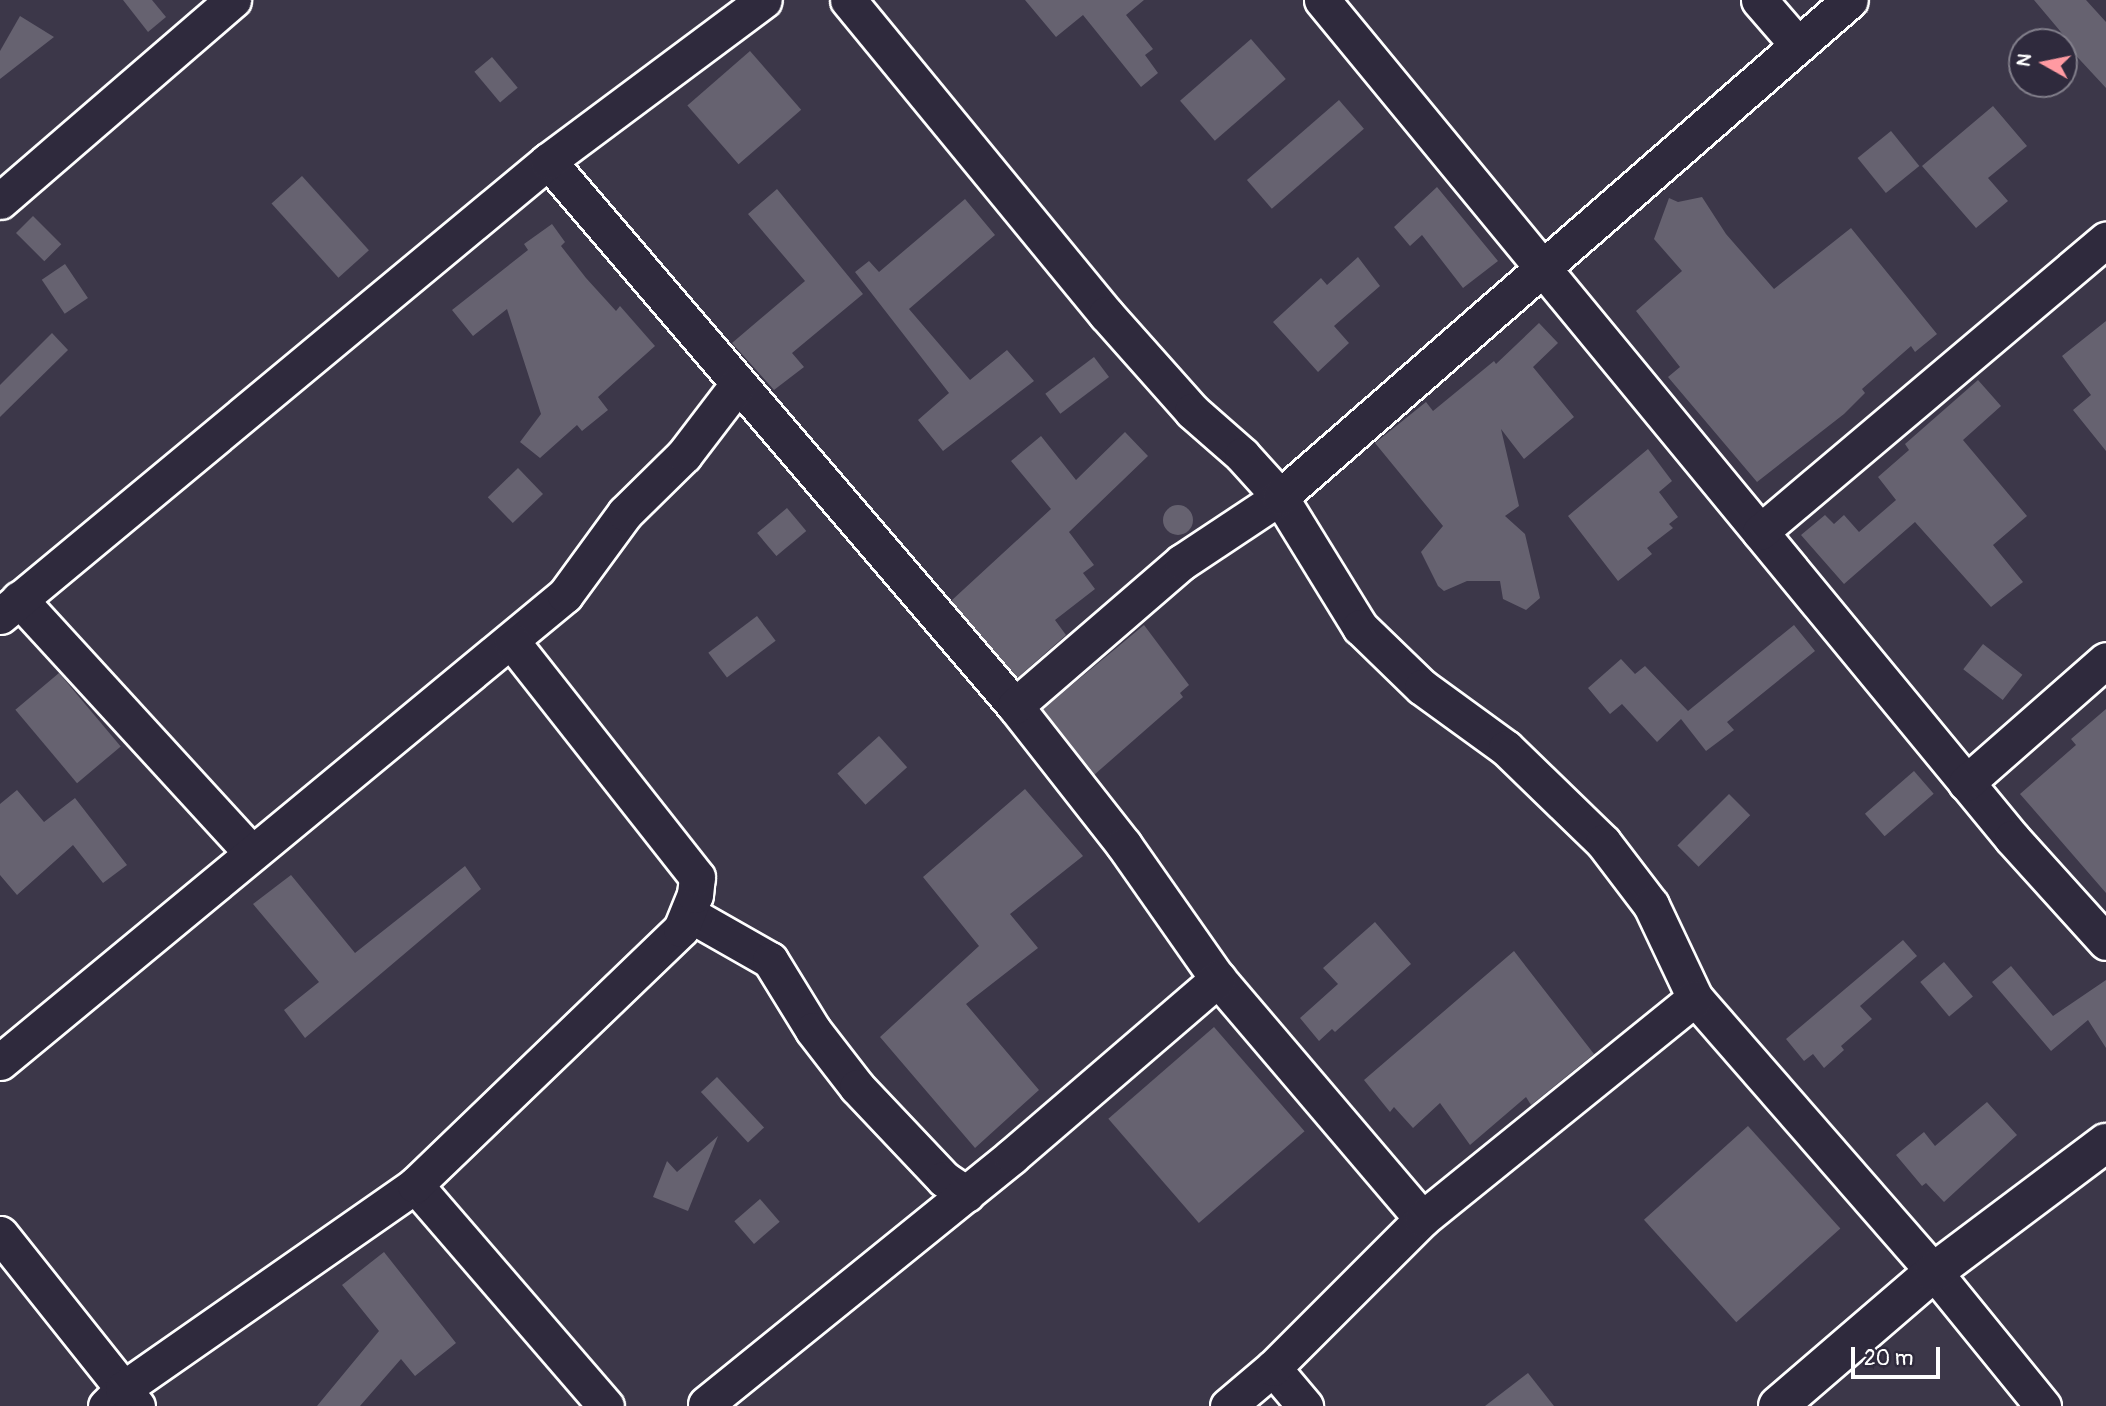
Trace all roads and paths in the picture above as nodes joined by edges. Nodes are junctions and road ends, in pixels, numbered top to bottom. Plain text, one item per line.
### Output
1 (233, 0) edge
2 (764, 0) edge
3 (848, 0) edge
4 (1322, 0) edge
5 (1759, 0) edge
6 (1850, 0) edge
7 (1797, 44) junction
8 (548, 162) junction
9 (0, 201) edge
10 (2106, 240) edge
11 (1542, 267) junction
12 (738, 384) junction
13 (1280, 497) junction
14 (1760, 532) junction
15 (9, 608) edge
16 (511, 640) junction
17 (2106, 660) edge
18 (1015, 706) junction
19 (1966, 783) junction
20 (250, 851) junction
21 (689, 914) junction
22 (2106, 942) edge
23 (1219, 979) junction
24 (1695, 998) junction
25 (0, 1062) edge
26 (2106, 1143) edge
27 (415, 1185) junction
28 (966, 1194) junction
29 (1422, 1219) junction
30 (0, 1234) edge
31 (1934, 1272) junction
32 (1273, 1368) junction
33 (122, 1400) edge
34 (706, 1404) dead end
35 (606, 1406) edge
36 (1228, 1406) edge
37 (1305, 1406) edge
38 (1778, 1406) edge
39 (2043, 1406) edge

1 - 9 street
2 - 8 street
3 - 13 street
4 - 11 street
5 - 7 street
6 - 7 street
7 - 11 street
8 - 12 street
8 - 15 street
10 - 14 street
11 - 13 street
11 - 14 street
12 - 16 street
12 - 18 street
13 - 18 street
13 - 24 street
14 - 19 street
15 - 20 street
16 - 20 street
16 - 21 street
17 - 19 street
18 - 23 street
19 - 22 street
20 - 25 street
21 - 27 street
21 - 28 street
23 - 28 street
23 - 29 street
24 - 29 street
24 - 31 street
26 - 31 street
27 - 33 street
27 - 35 street
28 - 34 street
29 - 32 street
30 - 33 street
31 - 38 street
31 - 39 street
32 - 36 street
32 - 37 street

